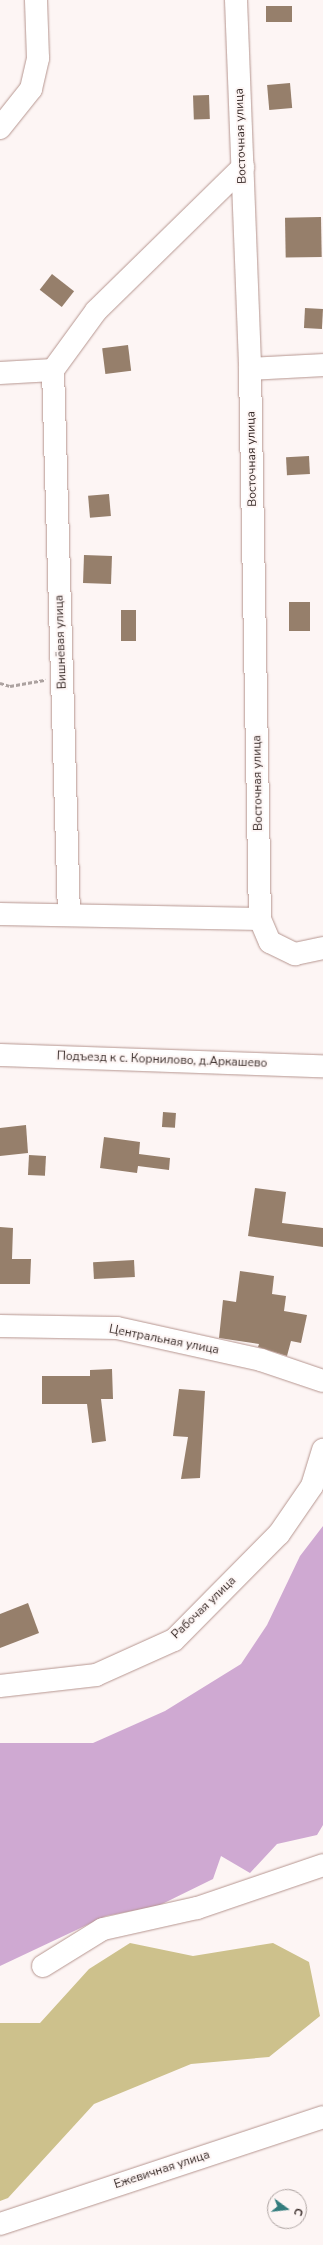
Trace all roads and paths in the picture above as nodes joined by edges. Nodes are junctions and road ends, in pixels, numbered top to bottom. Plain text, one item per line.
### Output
1 (36, 0) edge
2 (236, 0) edge
3 (0, 128) edge
4 (243, 167) junction
5 (323, 365) edge
6 (250, 369) junction
7 (53, 370) junction
8 (0, 372) edge
9 (62, 677) junction
10 (0, 683) edge
11 (0, 914) edge
12 (70, 914) junction
13 (260, 919) junction
14 (323, 948) edge
15 (0, 1055) edge
16 (323, 1066) edge
17 (0, 1326) edge
18 (322, 1374) edge
19 (323, 1450) edge
20 (0, 1686) edge
21 (323, 1865) edge
22 (43, 1966) dead end
23 (323, 2117) edge
24 (0, 2224) edge

1 - 3 street
2 - 4 street, Восточная улица
4 - 6 street, Восточная улица
4 - 7 street
5 - 6 street
6 - 13 street, Восточная улица
7 - 8 street
7 - 9 street, Вишнёвая улица
9 - 10 path
9 - 12 street, Вишнёвая улица
11 - 12 street
12 - 13 street
13 - 14 street
15 - 16 street, Подъезд к с. Корнилово, д.Аркашево
17 - 18 street, Центральная улица
19 - 20 street, Рабочая улица
21 - 22 street
23 - 24 street, Ежевичная улица

